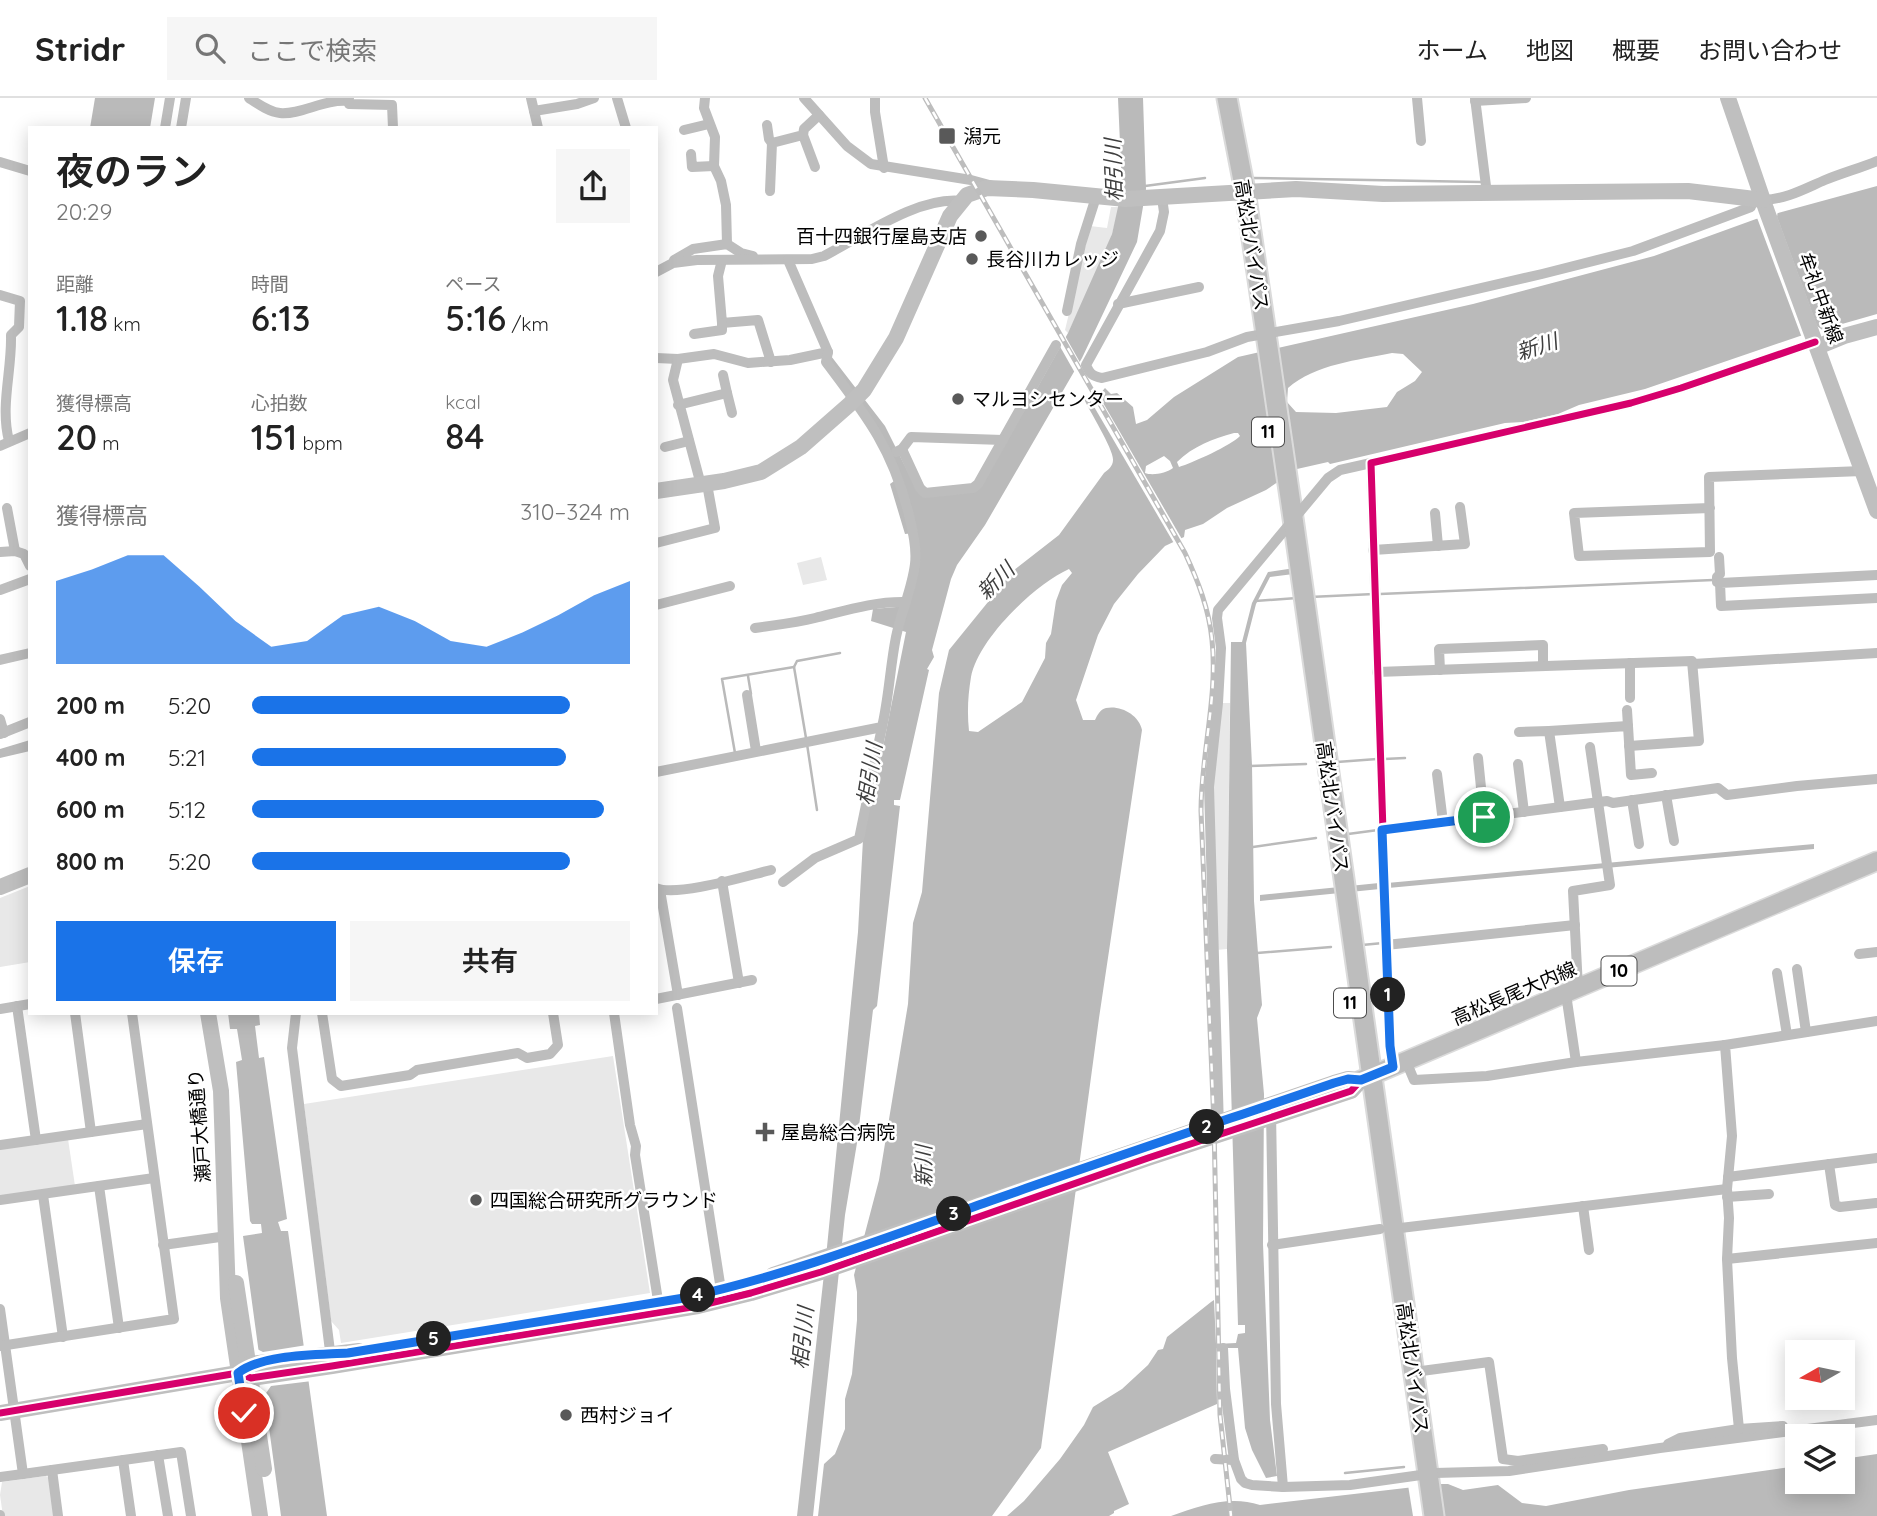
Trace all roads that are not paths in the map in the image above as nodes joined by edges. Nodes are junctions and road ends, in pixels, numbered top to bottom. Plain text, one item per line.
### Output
1 (170, 98) edge
2 (186, 98) edge
3 (249, 98) edge
4 (531, 98) edge
5 (594, 98) edge
6 (617, 98) edge
7 (705, 98) edge
8 (804, 98) edge
9 (876, 98) edge
10 (1216, 98) edge
11 (1227, 98) edge
12 (1417, 98) edge
13 (1525, 98) edge
14 (1728, 98) edge
15 (349, 99) edge
16 (1475, 100) edge
17 (550, 103) edge
18 (534, 111) junction
19 (819, 115) junction
20 (709, 124) junction
21 (767, 125) dead end
22 (165, 126) edge
23 (181, 126) edge
24 (393, 126) edge
25 (538, 126) edge
26 (625, 126) edge
27 (684, 130) dead end
28 (803, 135) junction
29 (1421, 141) dead end
30 (772, 143) junction
31 (691, 154) dead end
32 (1877, 161) edge
33 (0, 162) edge
34 (714, 166) junction
35 (815, 167) dead end
36 (884, 168) junction
37 (28, 170) edge
38 (956, 178) junction
39 (995, 187) junction
40 (770, 191) dead end
41 (1239, 192) junction
42 (1486, 194) junction
43 (1096, 197) junction
44 (965, 198) junction
45 (1161, 198) junction
46 (1760, 202) junction
47 (727, 244) junction
48 (722, 260) junction
49 (762, 260) junction
50 (788, 260) junction
51 (673, 263) junction
52 (658, 268) edge
53 (1199, 287) dead end
54 (0, 295) edge
55 (25, 301) edge
56 (0, 302) edge
57 (1118, 304) junction
58 (1067, 311) dead end
59 (722, 323) junction
60 (1877, 327) edge
61 (694, 334) dead end
62 (1260, 337) junction
63 (1815, 341) junction
64 (1056, 345) dead end
65 (828, 352) junction
66 (658, 358) edge
67 (678, 359) junction
68 (771, 362) junction
69 (723, 375) dead end
70 (727, 393) junction
71 (854, 400) junction
72 (678, 405) junction
73 (732, 413) dead end
74 (28, 434) edge
75 (689, 440) junction
76 (1003, 440) junction
77 (4, 444) edge
78 (665, 447) dead end
79 (896, 452) junction
80 (1371, 463) junction
81 (1862, 471) junction
82 (704, 484) junction
83 (658, 491) edge
84 (1460, 508) dead end
85 (1710, 508) junction
86 (7, 509) dead end
87 (1877, 511) edge
88 (1435, 513) dead end
89 (1287, 522) junction
90 (658, 542) edge
91 (1438, 546) junction
92 (1373, 550) junction
93 (15, 551) junction
94 (0, 552) edge
95 (1719, 557) dead end
96 (28, 562) edge
97 (1877, 575) edge
98 (28, 580) edge
99 (1720, 583) junction
100 (730, 586) dead end
101 (0, 590) edge
102 (1877, 598) edge
103 (658, 604) edge
104 (906, 604) junction
105 (755, 628) dead end
106 (28, 653) edge
107 (1877, 653) edge
108 (0, 660) edge
109 (1630, 663) junction
110 (1692, 664) junction
111 (1543, 666) junction
112 (1440, 670) junction
113 (1377, 672) junction
114 (747, 695) dead end
115 (1630, 698) dead end
116 (1627, 710) dead end
117 (0, 719) edge
118 (28, 723) edge
119 (1628, 726) junction
120 (882, 727) junction
121 (1549, 731) junction
122 (1519, 732) dead end
123 (2, 734) edge
124 (1629, 746) junction
125 (1590, 747) dead end
126 (756, 751) junction
127 (1478, 758) dead end
128 (1518, 764) dead end
129 (658, 772) edge
130 (1652, 773) dead end
131 (1437, 774) dead end
132 (1877, 779) edge
133 (1666, 795) junction
134 (1632, 800) junction
135 (1597, 802) junction
136 (1560, 807) junction
137 (1524, 812) junction
138 (1484, 817) junction
139 (1443, 822) junction
140 (1382, 830) junction
141 (1674, 841) dead end
142 (1639, 844) dead end
143 (1877, 861) edge
144 (771, 870) dead end
145 (28, 877) edge
146 (722, 881) junction
147 (783, 882) dead end
148 (0, 887) edge
149 (658, 889) edge
150 (1575, 925) junction
151 (1386, 945) junction
152 (1877, 952) edge
153 (1859, 954) dead end
154 (1797, 969) dead end
155 (1777, 973) dead end
156 (751, 980) dead end
157 (739, 982) junction
158 (1572, 991) junction
159 (678, 995) junction
160 (658, 999) edge
161 (28, 1004) edge
162 (17, 1006) junction
163 (677, 1008) dead end
164 (0, 1009) edge
165 (75, 1015) edge
166 (132, 1015) edge
167 (208, 1015) edge
168 (296, 1015) edge
169 (323, 1015) edge
170 (553, 1015) edge
171 (614, 1015) edge
172 (1877, 1021) edge
173 (1806, 1032) junction
174 (1787, 1035) junction
175 (1725, 1045) junction
176 (1576, 1062) junction
177 (1399, 1064) junction
178 (1366, 1078) junction
179 (1268, 1112) junction
180 (147, 1124) junction
181 (1224, 1127) junction
182 (91, 1132) junction
183 (36, 1140) junction
184 (0, 1145) edge
185 (1877, 1158) edge
186 (1829, 1164) junction
187 (153, 1178) junction
188 (99, 1186) junction
189 (1727, 1188) junction
190 (1769, 1194) dead end
191 (43, 1195) junction
192 (0, 1200) edge
193 (1876, 1203) edge
194 (1583, 1206) junction
195 (1386, 1229) junction
196 (227, 1236) junction
197 (1877, 1243) edge
198 (163, 1245) junction
199 (1272, 1245) junction
200 (1589, 1250) dead end
201 (1727, 1259) junction
202 (822, 1266) junction
203 (721, 1290) junction
204 (0, 1308) edge
205 (659, 1308) junction
206 (119, 1328) junction
207 (63, 1337) junction
208 (3, 1346) edge
209 (1223, 1348) dead end
210 (332, 1360) junction
211 (252, 1371) junction
212 (1414, 1371) junction
213 (1412, 1402) junction
214 (8, 1412) edge
215 (1877, 1420) edge
216 (1846, 1424) edge
217 (1785, 1427) edge
218 (1739, 1429) junction
219 (1785, 1432) edge
220 (1660, 1448) junction
221 (1620, 1454) junction
222 (159, 1455) junction
223 (1215, 1459) dead end
224 (123, 1460) junction
225 (1234, 1460) junction
226 (52, 1470) junction
227 (23, 1474) junction
228 (0, 1477) edge
229 (1423, 1478) junction
230 (1283, 1487) junction
231 (58, 1516) edge
232 (131, 1516) edge
233 (168, 1516) edge
234 (191, 1516) edge
235 (260, 1516) edge
236 (270, 1516) edge
237 (1422, 1516) edge
238 (1434, 1516) edge

1 - 22 street
2 - 23 street
3 - 15 street
4 - 18 street
5 - 17 street
6 - 26 street
7 - 20 street
8 - 19 street
9 - 36 street
10 - 41 highway, 高松北バイパス / 11
11 - 41 highway, 高松北バイパス / 11
12 - 29 street
13 - 16 street
14 - 46 street, 牟礼中新線
15 - 24 street
16 - 42 street
17 - 18 street
18 - 25 street
19 - 28 street
19 - 36 street
20 - 27 street
20 - 34 street
21 - 30 street
28 - 30 street
28 - 35 street
30 - 40 street
31 - 34 street
32 - 46 street
33 - 37 street
34 - 47 street
36 - 38 street
38 - 39 street
38 - 44 street
39 - 43 street
39 - 44 street
41 - 42 street
41 - 45 street
41 - 62 highway, 高松北バイパス / 11
42 - 46 street
43 - 45 street
43 - 58 street
44 - 50 street
44 - 71 street
45 - 57 street
46 - 62 street
46 - 63 street, 牟礼中新線
47 - 49 street
47 - 51 street
48 - 49 street
48 - 51 street
48 - 59 street
49 - 50 street
50 - 65 street
51 - 52 street
53 - 57 street
54 - 55 street
55 - 56 street
55 - 77 street
57 - 62 street
59 - 61 street
59 - 68 street
60 - 63 street
62 - 89 highway, 高松北バイパス / 11
63 - 80 street
63 - 81 street, 牟礼中新線
64 - 76 street
65 - 68 street
65 - 71 street
66 - 67 street
67 - 68 street
67 - 72 street
69 - 70 street
70 - 72 street
70 - 73 street
71 - 79 street
71 - 82 street
72 - 75 street
74 - 77 street
75 - 78 street
75 - 82 street
76 - 79 street
76 - 79 street
79 - 104 street
80 - 89 street
80 - 92 street
81 - 85 street
81 - 87 street, 牟礼中新線
82 - 83 street
82 - 90 street
84 - 91 street
85 - 85 street
86 - 93 street
88 - 91 street
89 - 178 highway, 高松北バイパス / 11
89 - 181 street
91 - 92 street
92 - 113 street
93 - 94 street
93 - 96 street
95 - 99 street
97 - 99 street
98 - 101 street
99 - 102 street
100 - 103 street
104 - 105 street
104 - 120 street
106 - 108 street
107 - 110 street
109 - 110 street
109 - 111 street
109 - 115 street
110 - 124 street
111 - 112 street
111 - 112 street
112 - 113 street
113 - 140 street
114 - 126 street
116 - 119 street
117 - 123 street
118 - 123 street
119 - 121 street
119 - 124 street
120 - 126 street
120 - 147 street
121 - 122 street
121 - 136 street
124 - 130 street
125 - 135 street
126 - 129 street
127 - 138 street
128 - 137 street
131 - 139 street
132 - 133 street
133 - 134 street
133 - 141 street
134 - 135 street
134 - 142 street
135 - 136 street
135 - 150 street
136 - 137 street
137 - 138 street
138 - 139 street
139 - 140 street
140 - 151 street
143 - 158 main road, 高松長尾大内線 / 10
144 - 146 street
145 - 148 street
146 - 149 street
146 - 157 street
149 - 159 street
150 - 151 street
150 - 158 street
151 - 177 street
152 - 153 street
154 - 173 street
155 - 174 street
156 - 157 street
157 - 159 street
158 - 176 street
158 - 177 main road, 高松長尾大内線 / 10
159 - 160 street
161 - 162 street
162 - 164 street
162 - 183 street
163 - 203 street
165 - 182 street
166 - 180 street
167 - 196 street, 瀬戸大橋通り
168 - 210 street
169 - 170 street
171 - 205 street
172 - 173 street
173 - 174 street
174 - 175 street
175 - 176 street
175 - 189 street
176 - 177 street
177 - 178 main road, 高松長尾大内線 / 10
178 - 179 street
178 - 195 highway, 高松北バイパス / 11
179 - 181 street
179 - 199 street
180 - 182 street
180 - 187 street
181 - 202 street
182 - 183 street
183 - 184 street
185 - 186 street
186 - 189 street
186 - 193 street
187 - 188 street
187 - 198 street
188 - 191 street
188 - 206 street
189 - 190 street
189 - 194 street
189 - 201 street
191 - 192 street
191 - 207 street
194 - 195 street
194 - 200 street
195 - 199 street
195 - 212 highway, 高松北バイパス / 11
195 - 213 highway, 高松北バイパス / 11
196 - 198 street
196 - 211 street, 瀬戸大橋通り
197 - 201 street
198 - 206 street
199 - 230 street
201 - 218 street
202 - 203 street
202 - 205 street
203 - 205 street
204 - 208 street
205 - 210 street
206 - 207 street
207 - 208 street
208 - 214 street
209 - 225 street
210 - 211 street
211 - 214 street
211 - 235 street, 瀬戸大橋通り
211 - 236 street, 瀬戸大橋通り
212 - 213 highway, 高松北バイパス / 11
212 - 221 street
213 - 229 highway, 高松北バイパス / 11
214 - 227 street
215 - 216 street
217 - 218 street
218 - 220 street
219 - 220 street
220 - 221 street
221 - 229 street
222 - 224 street
222 - 233 street
222 - 234 street
223 - 225 street
224 - 226 street
224 - 232 street
225 - 230 street
226 - 227 street
226 - 231 street
227 - 228 street
229 - 230 street
229 - 237 highway, 高松北バイパス / 11
229 - 238 highway, 高松北バイパス / 11

